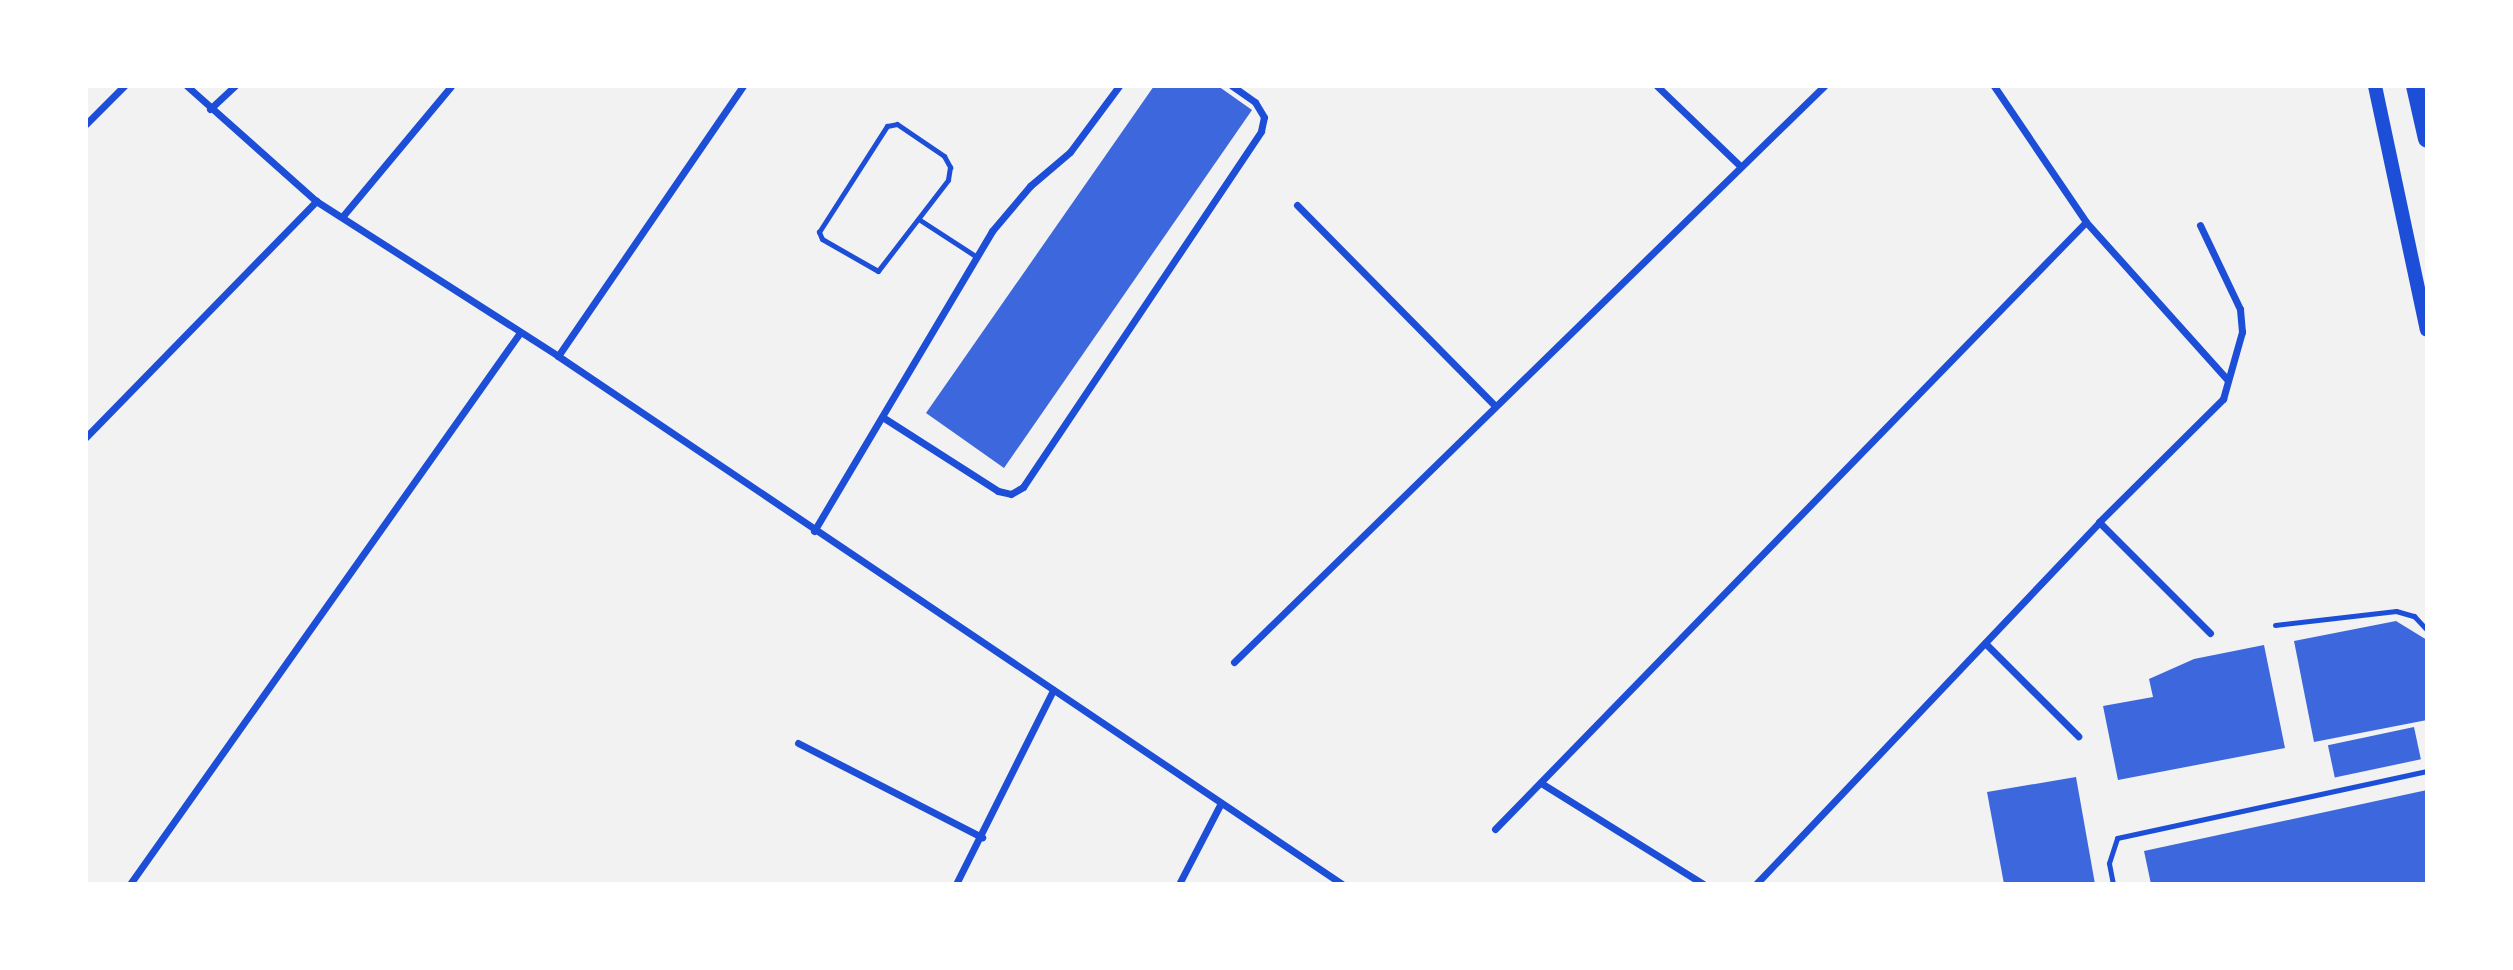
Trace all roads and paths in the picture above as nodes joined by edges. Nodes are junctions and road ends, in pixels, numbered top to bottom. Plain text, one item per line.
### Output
1 (124, 86) edge
2 (187, 86) edge
3 (235, 86) edge
4 (452, 86) edge
5 (743, 86) edge
6 (1119, 86) edge
7 (1231, 86) edge
8 (1657, 86) edge
9 (1824, 86) edge
10 (1994, 86) edge
11 (2375, 86) edge
12 (2415, 86) edge
13 (210, 109) junction
14 (86, 124) edge
15 (2427, 139) edge
16 (1739, 164) junction
17 (316, 201) junction
18 (1297, 205) dead end
19 (342, 217) junction
20 (920, 220) junction
21 (2086, 222) junction
22 (2200, 225) dead end
23 (977, 257) junction
24 (2427, 330) edge
25 (519, 334) junction
26 (558, 356) junction
27 (2227, 379) junction
28 (1495, 406) junction
29 (884, 418) junction
30 (86, 437) edge
31 (2099, 522) junction
32 (814, 531) junction
33 (2275, 625) dead end
34 (2427, 630) edge
35 (2210, 633) dead end
36 (1985, 643) junction
37 (1234, 662) dead end
38 (1053, 690) junction
39 (2078, 736) dead end
40 (797, 743) dead end
41 (2427, 771) edge
42 (1541, 782) junction
43 (1221, 803) junction
44 (1494, 829) dead end
45 (982, 837) junction
46 (130, 884) edge
47 (956, 884) edge
48 (1179, 884) edge
49 (1342, 884) edge
50 (1703, 884) edge
51 (1756, 884) edge
52 (2113, 884) edge

1 - 14 street
2 - 13 street
3 - 13 street
4 - 19 street
5 - 26 street
6 - 23 street
7 - 29 street
8 - 16 street
9 - 16 street
10 - 21 street
11 - 24 main road
12 - 15 main road
13 - 17 street
16 - 28 street
17 - 19 street
17 - 30 street
18 - 28 street
19 - 25 street
20 - 20 lane
20 - 23 lane
21 - 27 street
21 - 42 street
22 - 27 street
23 - 29 street
25 - 26 street
25 - 46 street
26 - 32 street
27 - 31 street
28 - 37 street
29 - 32 street
31 - 35 street
31 - 36 street
32 - 38 street
33 - 34 lane
36 - 39 street
36 - 51 street
38 - 43 street
38 - 45 street
40 - 45 street
41 - 52 lane
42 - 44 street
42 - 50 street
43 - 48 street
43 - 49 street
45 - 47 street

